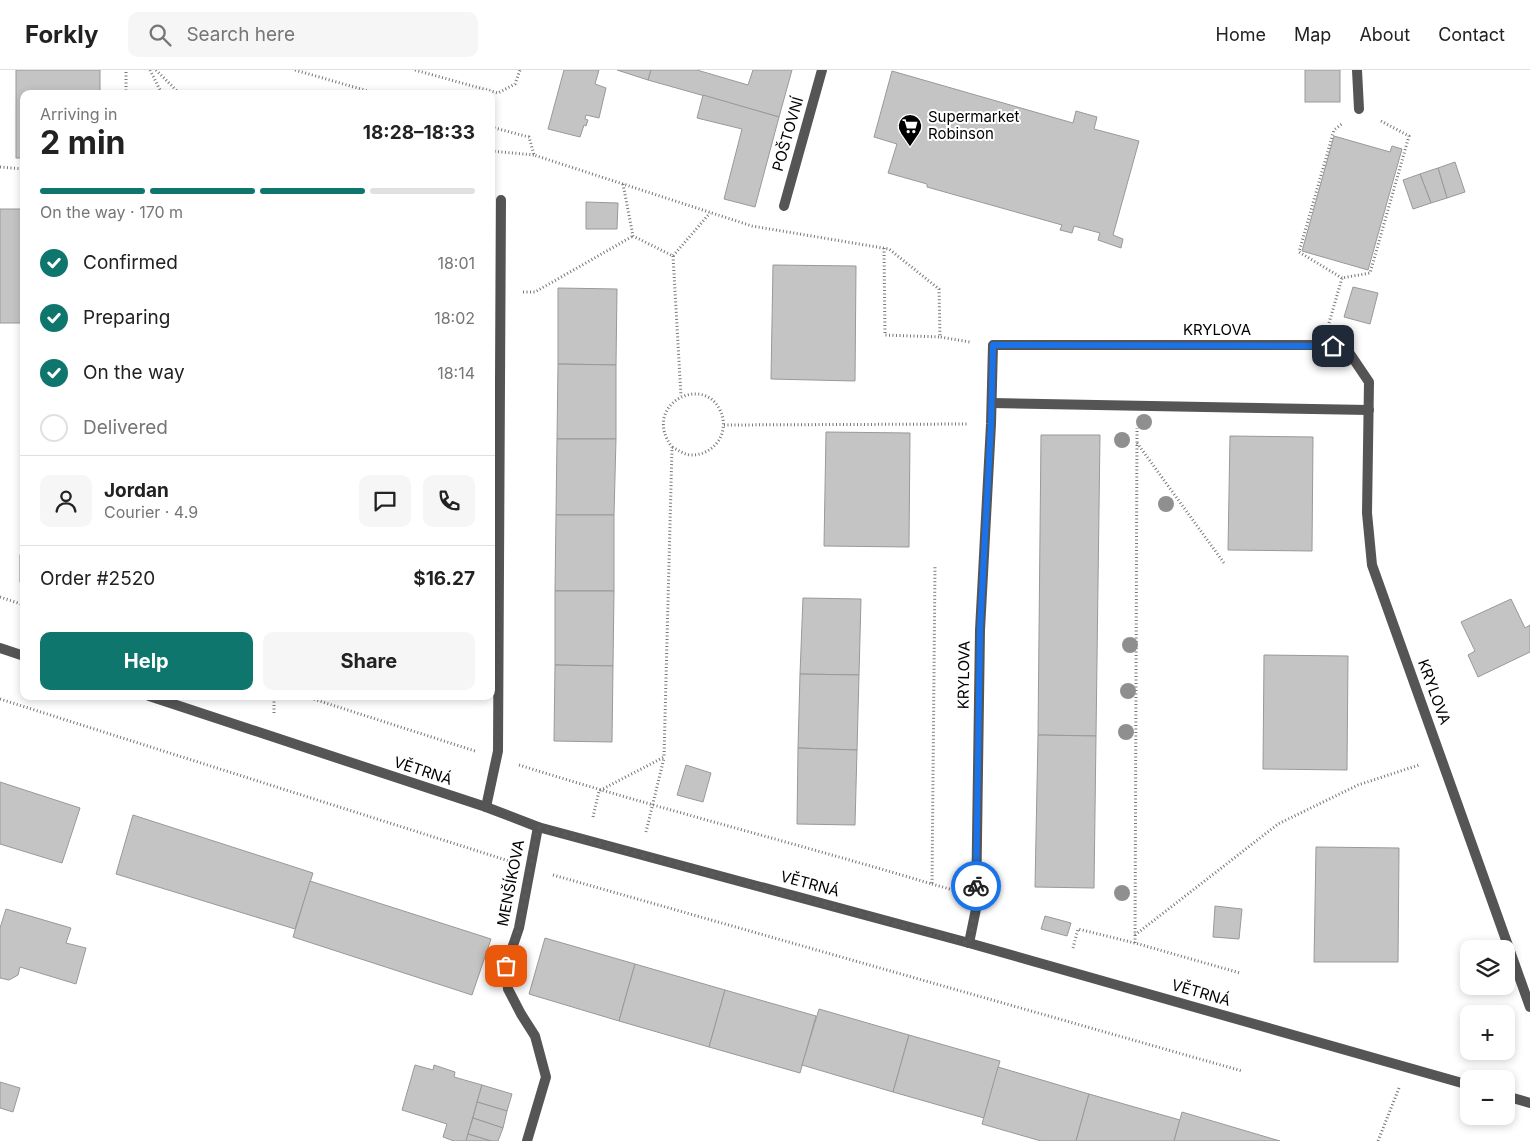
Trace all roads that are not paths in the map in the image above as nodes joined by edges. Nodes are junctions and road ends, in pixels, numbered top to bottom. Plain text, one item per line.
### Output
1 (822, 70) edge
2 (1358, 70) edge
3 (1359, 109) road end
4 (501, 200) dead end
5 (784, 206) dead end
6 (992, 403) junction
7 (1368, 410) junction
8 (0, 648) edge
9 (20, 655) edge
10 (161, 700) edge
11 (486, 807) junction
12 (538, 827) junction
13 (969, 943) junction
14 (1530, 1007) edge
15 (1460, 1082) edge
16 (1515, 1099) edge
17 (1530, 1103) edge
18 (526, 1141) edge

1 - 5 street, POŠTOVNÍ
2 - 3 street
4 - 11 street
6 - 7 street
6 - 7 street, KRYLOVA
6 - 13 street, KRYLOVA
7 - 14 street, KRYLOVA
8 - 9 street
10 - 11 street, VĚTRNÁ
11 - 12 street, VĚTRNÁ
12 - 13 street, VĚTRNÁ
12 - 18 street, MENŠÍKOVA
13 - 15 street, VĚTRNÁ
16 - 17 street

